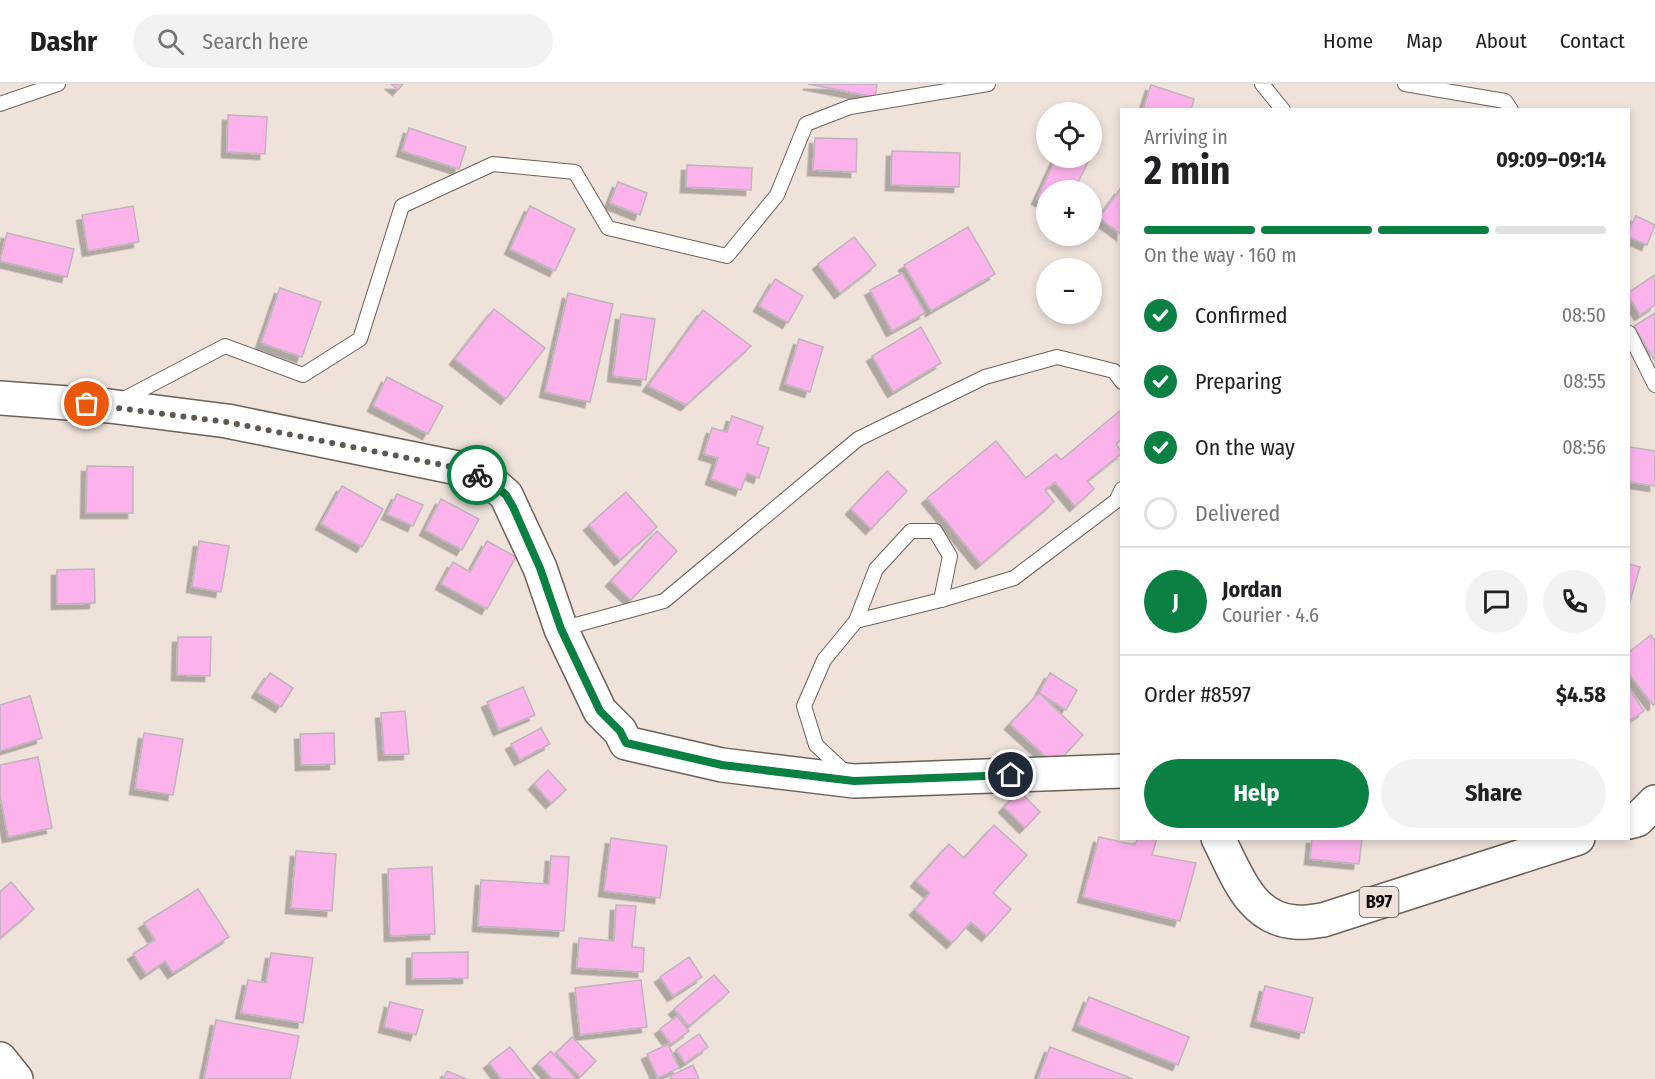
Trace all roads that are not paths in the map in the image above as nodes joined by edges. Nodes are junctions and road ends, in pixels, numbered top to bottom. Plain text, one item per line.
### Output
1 (58, 84) edge
2 (988, 84) edge
3 (1262, 84) edge
4 (1405, 84) edge
5 (0, 104) edge
6 (1281, 108) edge
7 (1510, 108) edge
8 (1630, 335) edge
9 (1119, 373) edge
10 (1655, 385) edge
11 (0, 398) edge
12 (109, 406) junction
13 (1120, 493) edge
14 (941, 600) junction
15 (856, 621) junction
16 (561, 629) junction
17 (1120, 771) edge
18 (854, 781) junction
19 (1655, 802) edge
20 (1630, 822) edge
21 (1219, 840) edge
22 (1572, 840) edge
23 (0, 1059) edge
24 (16, 1079) edge

1 - 5 lane
2 - 12 lane
3 - 6 lane
4 - 7 lane
8 - 10 lane
9 - 16 lane
11 - 12 main road
12 - 16 main road
13 - 14 lane
14 - 15 lane
14 - 15 lane
15 - 18 lane
16 - 18 main road
17 - 18 main road
19 - 20 main road
21 - 22 main road, B97
23 - 24 main road

